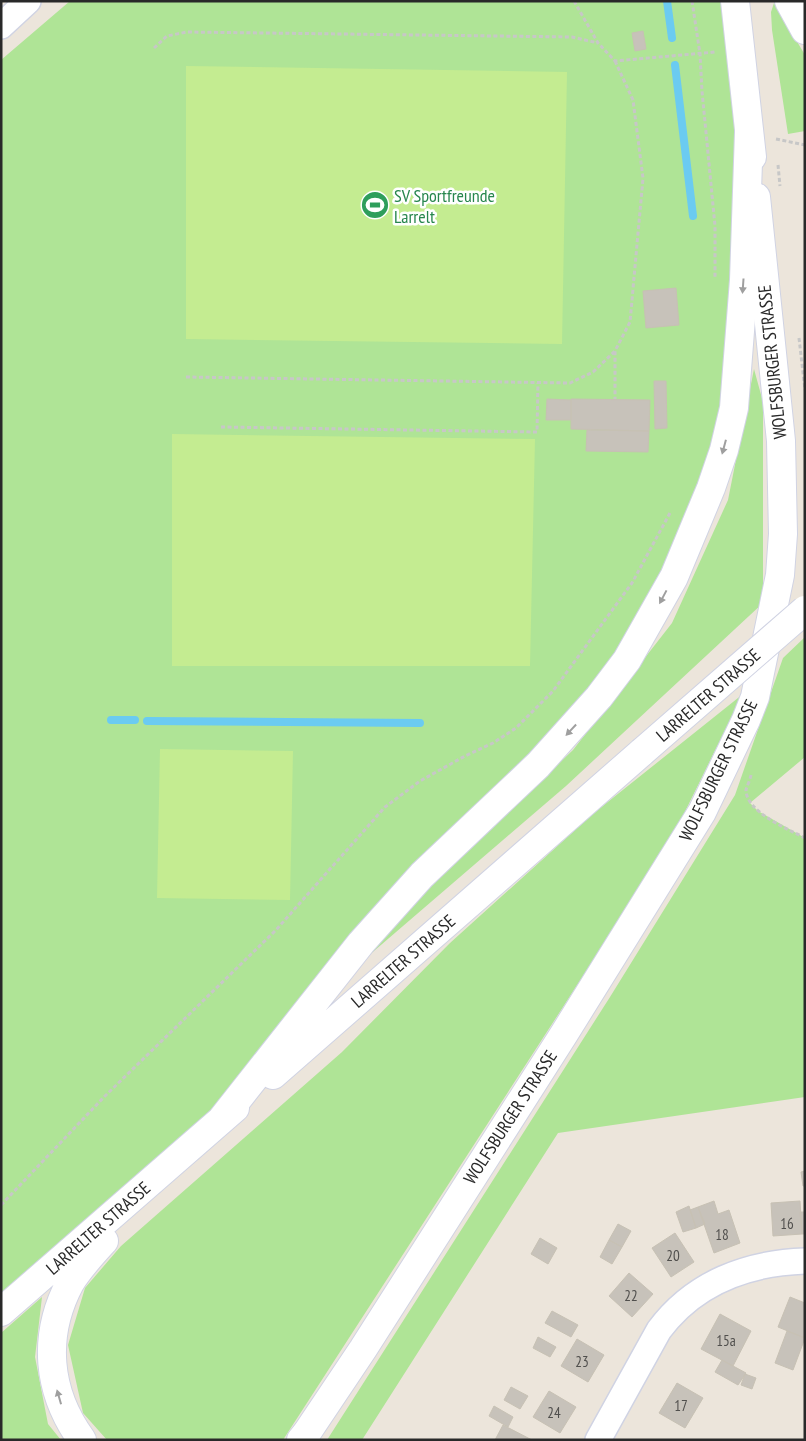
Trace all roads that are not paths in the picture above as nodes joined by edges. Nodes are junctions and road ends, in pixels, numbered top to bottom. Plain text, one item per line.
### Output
1 (28, 1) edge
2 (734, 1) edge
3 (789, 1) edge
4 (1, 26) edge
5 (805, 30) edge
6 (749, 132) junction
7 (805, 610) edge
8 (216, 1125) junction
9 (805, 1262) edge
10 (1, 1312) edge
11 (303, 1438) edge
12 (82, 1440) edge
13 (598, 1440) edge

1 - 4 street
2 - 6 main road, WOLFSBURGER STRASSE
3 - 5 main road
6 -> 8 main road
6 - 11 main road, WOLFSBURGER STRASSE
7 - 8 main road, LARRELTER STRASSE, bridge
8 - 10 main road, LARRELTER STRASSE
12 -> 8 main road
9 - 13 street

